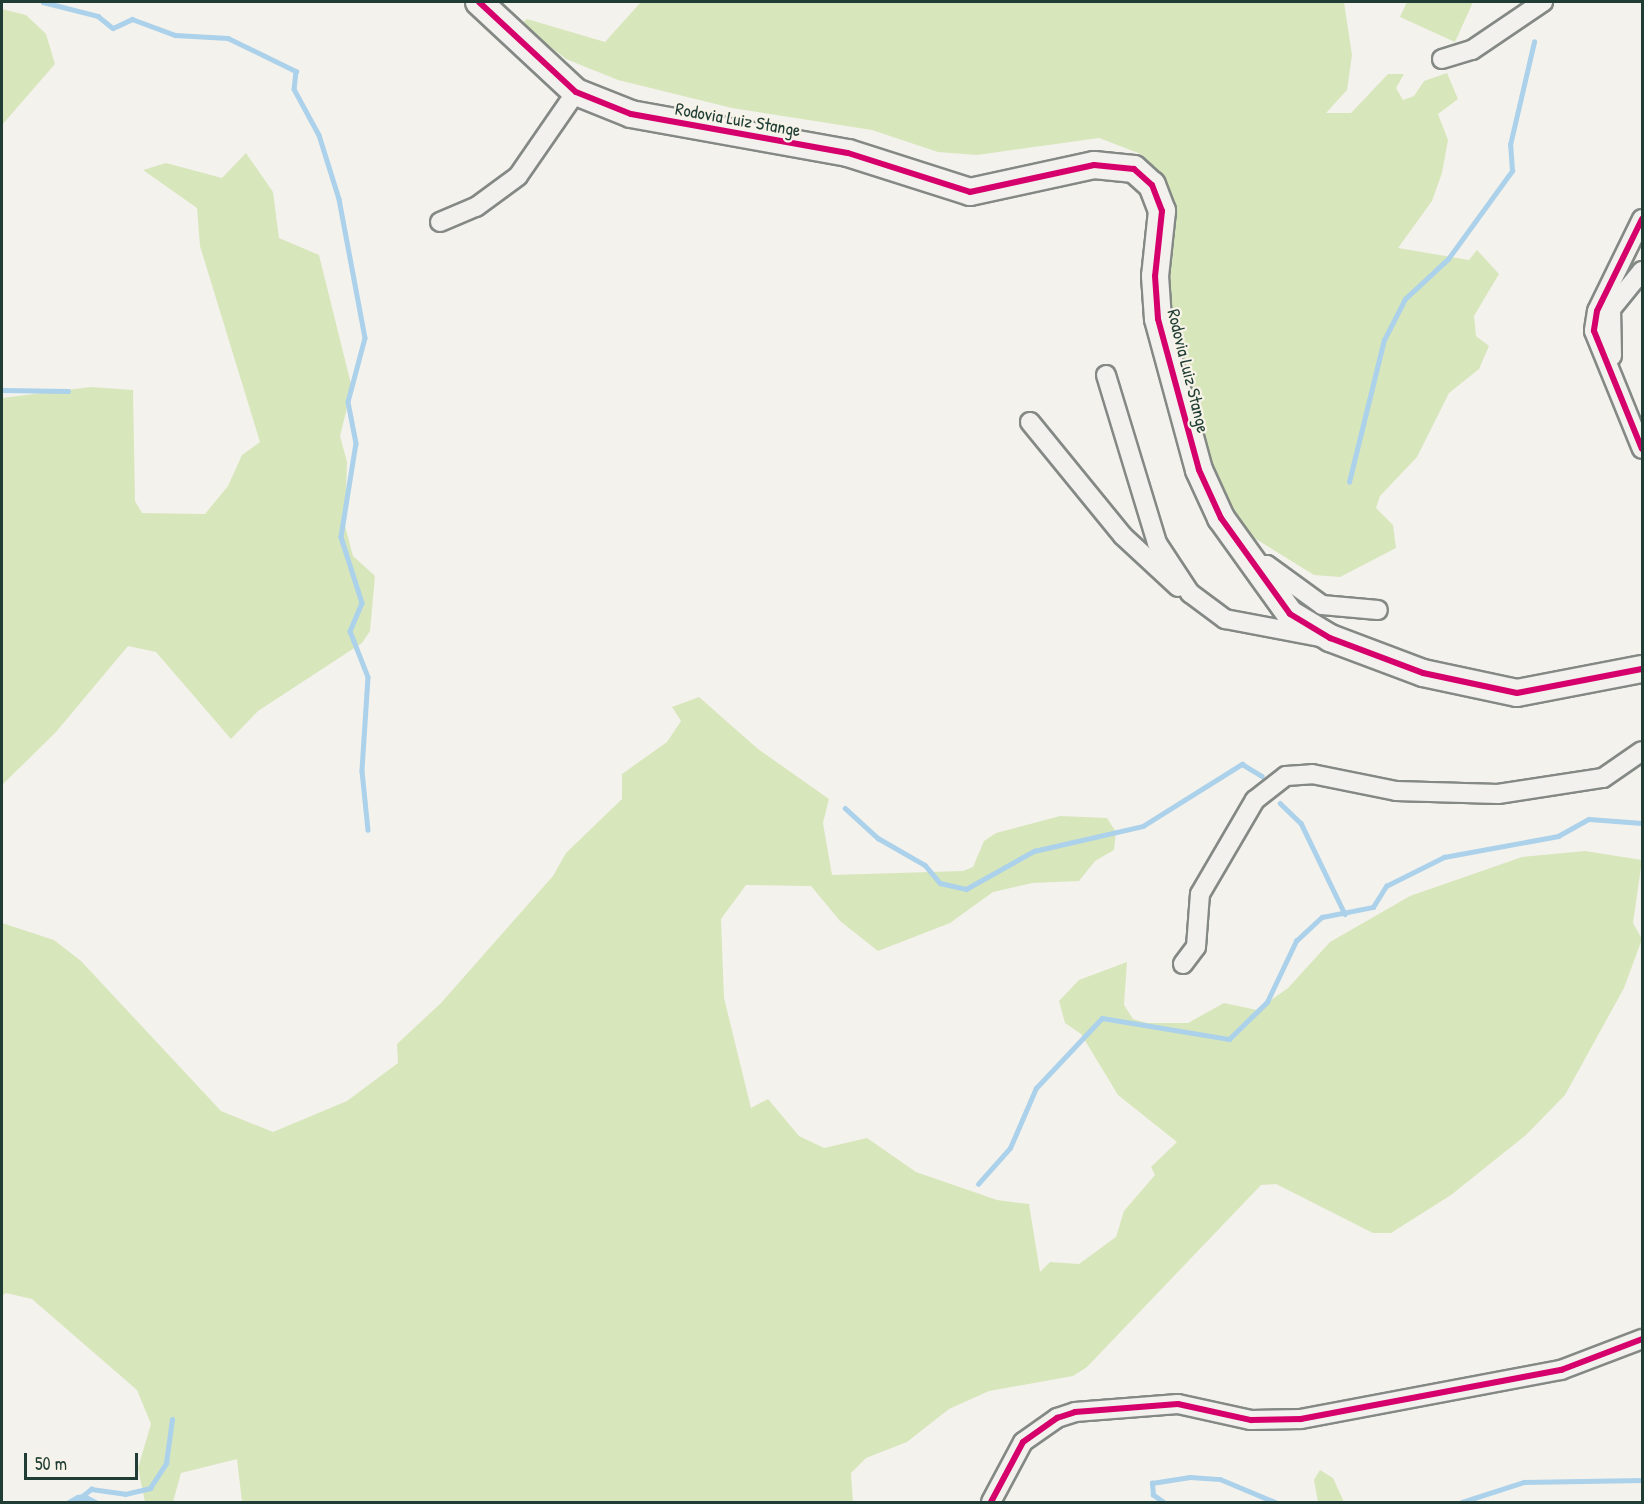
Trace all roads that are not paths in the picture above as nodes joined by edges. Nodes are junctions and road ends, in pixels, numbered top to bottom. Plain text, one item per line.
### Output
1 (479, 2) edge
2 (1543, 2) edge
3 (1442, 59) dead end
4 (576, 92) junction
5 (1642, 219) edge
6 (440, 222) dead end
7 (1642, 271) edge
8 (1106, 375) dead end
9 (1624, 406) junction
10 (1030, 422) dead end
11 (1642, 449) edge
12 (1254, 568) junction
13 (1190, 593) junction
14 (1378, 610) dead end
15 (1330, 638) junction
16 (1642, 669) edge
17 (1642, 751) edge
18 (1183, 964) dead end
19 (1642, 1339) edge
20 (991, 1503) edge

1 - 4 street, Rodovia Luiz Stange
2 - 3 street
4 - 6 street
4 - 12 street, Rodovia Luiz Stange
5 - 9 street
7 - 9 street
8 - 13 street
9 - 11 street
10 - 13 street
12 - 14 street
12 - 15 street, Rodovia Luiz Stange
13 - 15 street
15 - 16 street, Rodovia Luiz Stange
17 - 18 street
19 - 20 street

